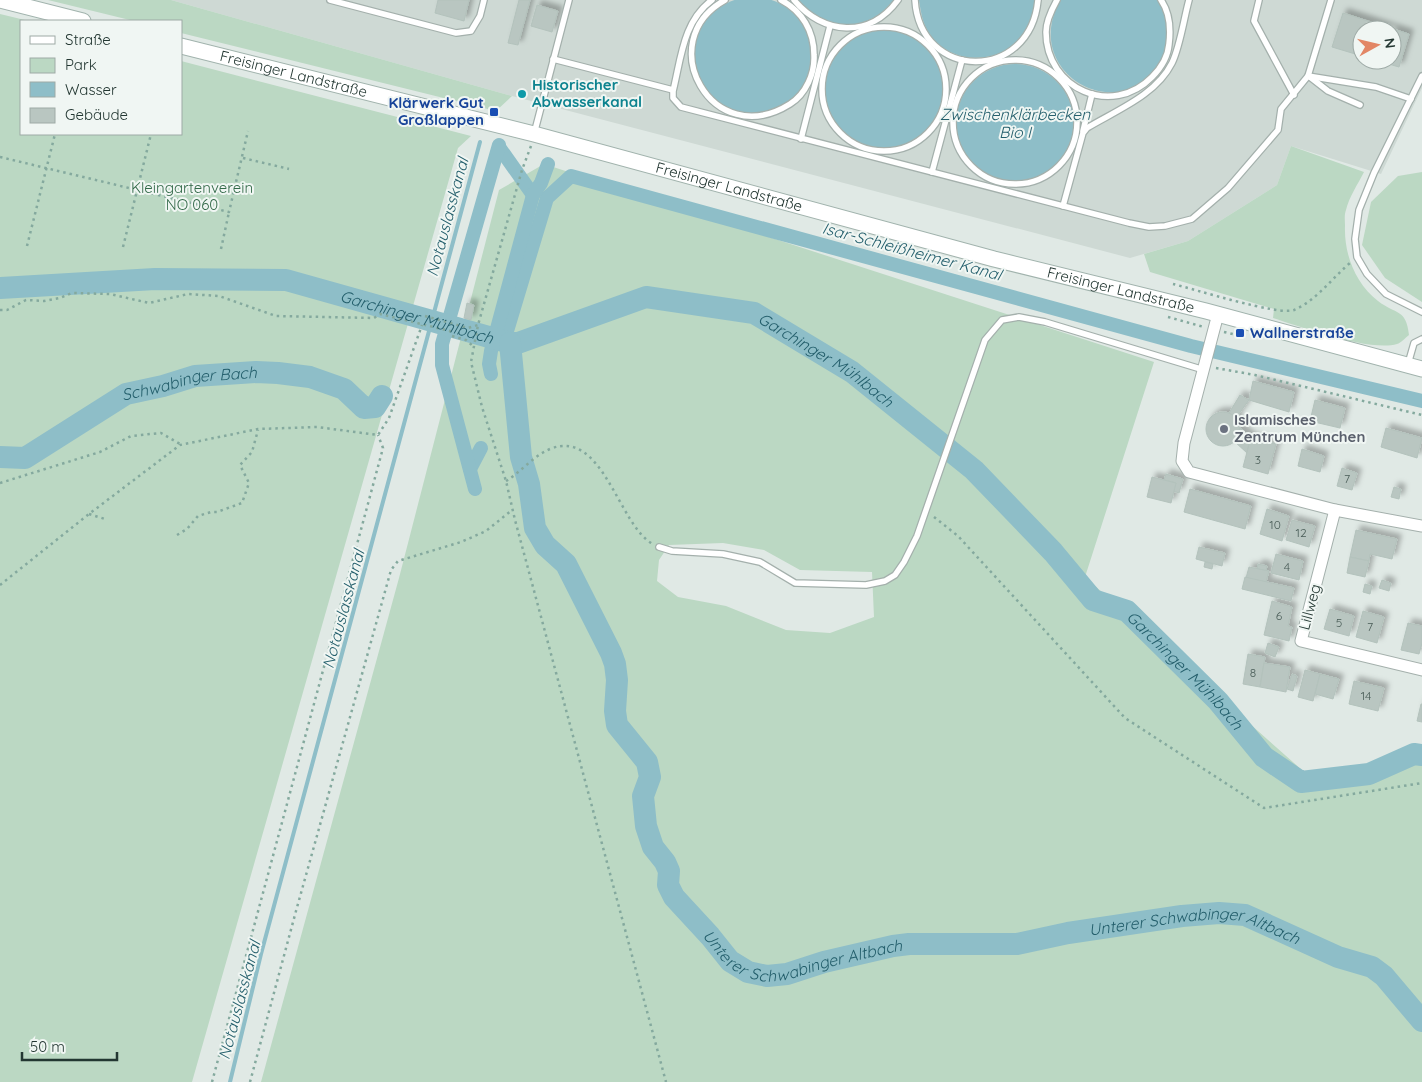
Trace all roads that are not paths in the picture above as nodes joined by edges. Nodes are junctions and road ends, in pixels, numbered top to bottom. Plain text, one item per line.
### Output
1 (0, 0) edge
2 (330, 0) edge
3 (484, 0) edge
4 (569, 0) edge
5 (725, 0) edge
6 (781, 0) edge
7 (794, 0) edge
8 (898, 0) edge
9 (915, 0) edge
10 (1038, 0) edge
11 (1058, 0) edge
12 (1161, 0) edge
13 (1189, 0) edge
14 (1260, 0) edge
15 (1331, 0) edge
16 (712, 2) edge
17 (799, 10) junction
18 (1037, 10) junction
19 (1050, 14) junction
20 (79, 20) edge
21 (830, 26) junction
22 (866, 28) junction
23 (1171, 28) junction
24 (1181, 31) junction
25 (931, 45) junction
26 (182, 46) edge
27 (553, 60) junction
28 (962, 60) junction
29 (997, 61) junction
30 (818, 74) junction
31 (1308, 76) junction
32 (1422, 76) edge
33 (1061, 77) junction
34 (673, 90) junction
35 (1092, 94) junction
36 (1294, 95) junction
37 (1411, 99) junction
38 (1360, 105) dead end
39 (950, 107) junction
40 (735, 114) junction
41 (733, 121) junction
42 (1083, 133) junction
43 (801, 139) junction
44 (1078, 139) junction
45 (532, 142) junction
46 (868, 149) junction
47 (866, 156) junction
48 (932, 172) junction
49 (1001, 186) junction
50 (1063, 206) junction
51 (1422, 312) edge
52 (1218, 314) junction
53 (1422, 339) edge
54 (1205, 365) junction
55 (1415, 367) edge
56 (1335, 510) junction
57 (1422, 526) edge
58 (659, 547) road end
59 (1422, 670) edge

1 - 20 main road
2 - 3 lane
4 - 27 lane
5 - 16 lane
6 - 17 lane
7 - 17 lane
8 - 22 lane
9 - 25 lane
10 - 18 lane
11 - 19 lane
12 - 23 lane
13 - 24 lane
14 - 36 lane
15 - 31 lane
16 - 34 lane
16 - 40 lane
17 - 21 lane
17 - 30 lane
18 - 19 lane
18 - 29 lane
19 - 33 lane
21 - 22 lane
21 - 30 lane
22 - 25 lane
22 - 30 lane
23 - 24 lane
23 - 35 lane
24 - 42 lane
25 - 28 lane
25 - 39 lane
26 - 45 main road, Freisinger Landstraße
27 - 34 lane
27 - 45 lane
28 - 29 lane
28 - 39 lane
29 - 33 lane
29 - 39 lane
30 - 40 lane
30 - 43 lane
30 - 46 lane
31 - 36 lane
31 - 37 lane
31 - 38 lane
32 - 37 lane
33 - 35 lane
33 - 44 lane
34 - 41 lane
35 - 42 lane
36 - 50 lane
37 - 51 lane
39 - 46 lane
39 - 48 lane
39 - 49 lane
40 - 41 lane
41 - 43 lane
42 - 44 lane
43 - 47 lane
44 - 49 lane
44 - 50 lane
45 - 52 main road, Freisinger Landstraße
46 - 47 lane
47 - 48 lane
48 - 49 lane
49 - 50 lane
52 - 54 street
52 - 55 main road, Freisinger Landstraße
53 - 55 lane
54 - 56 street
54 - 58 lane
56 - 57 street
56 - 59 street, Lillweg

